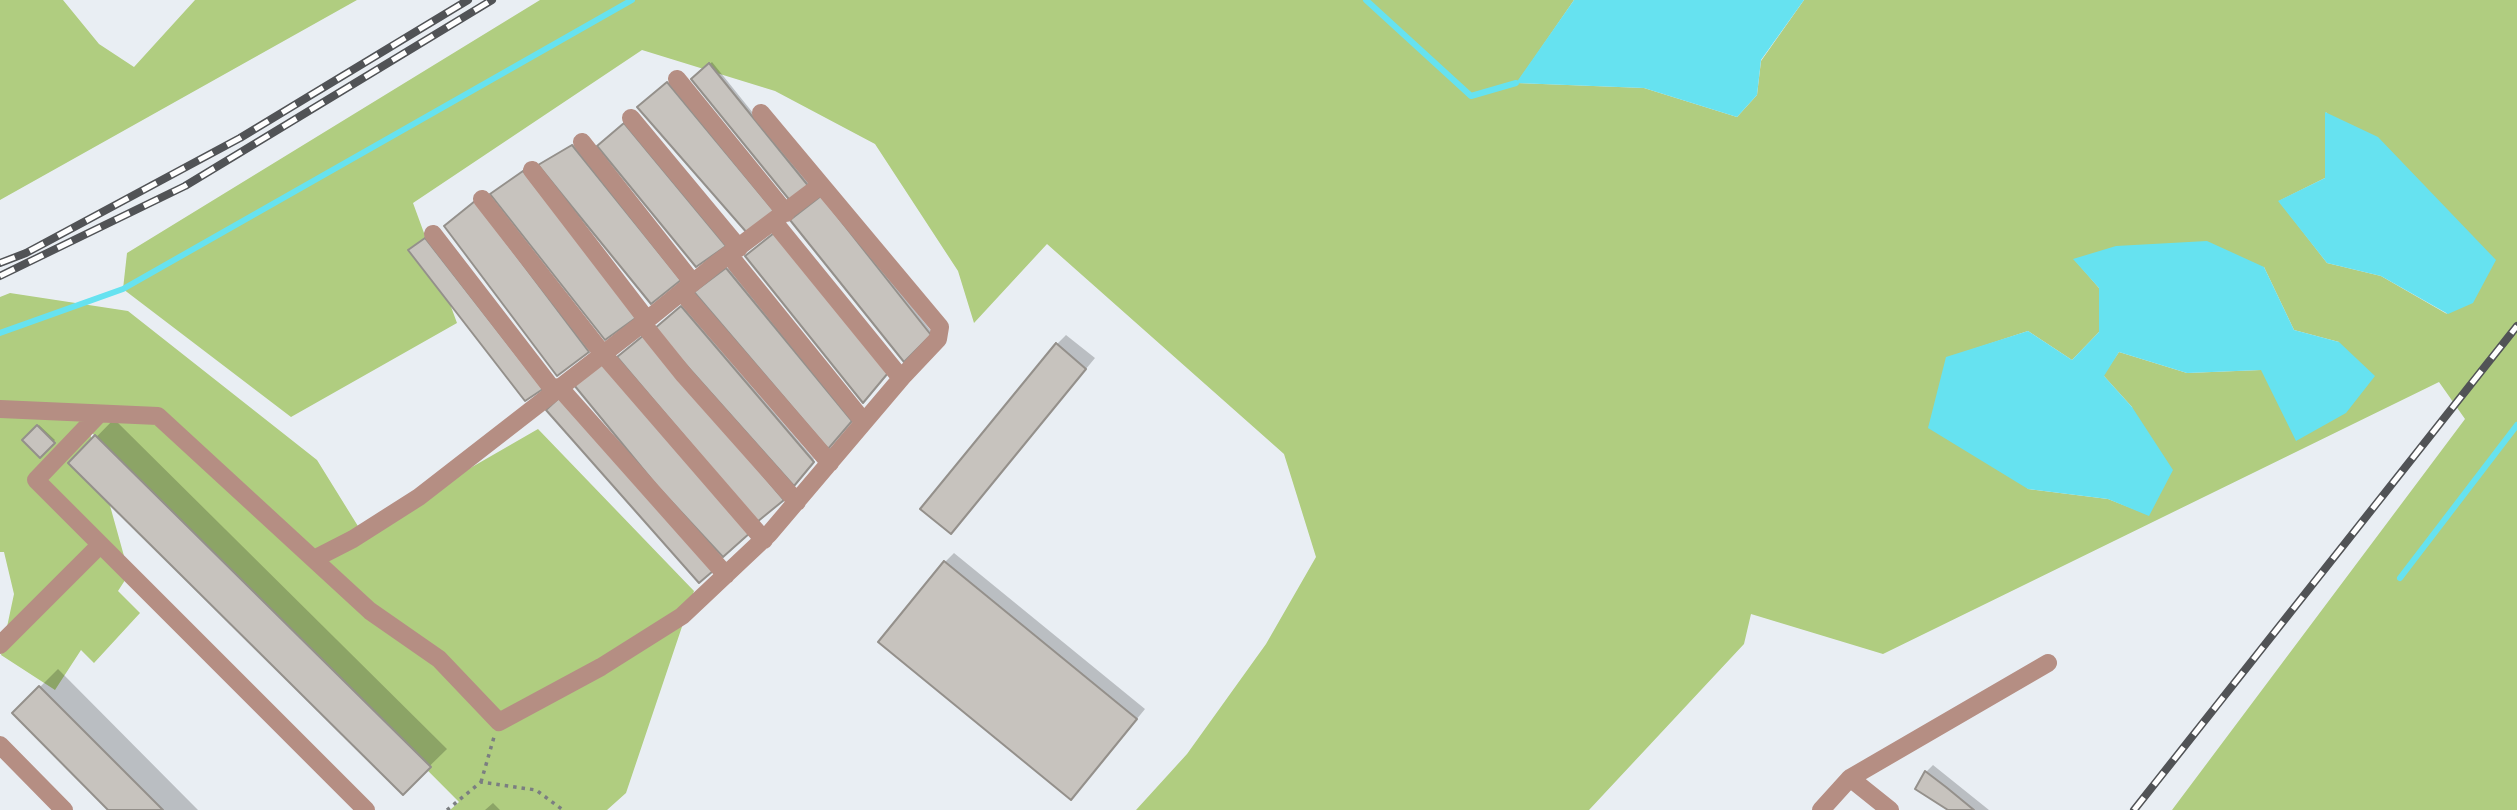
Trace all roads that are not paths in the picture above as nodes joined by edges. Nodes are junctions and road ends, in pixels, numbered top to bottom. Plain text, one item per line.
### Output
1 (677, 79) dead end
2 (761, 113) dead end
3 (631, 118) dead end
4 (582, 142) dead end
5 (532, 170) dead end
6 (821, 186) junction
7 (482, 200) dead end
8 (780, 217) junction
9 (433, 234) dead end
10 (734, 251) junction
11 (688, 287) junction
12 (645, 322) junction
13 (603, 354) junction
14 (901, 378) junction
15 (556, 389) junction
16 (0, 409) edge
17 (99, 414) junction
18 (864, 422) junction
19 (830, 463) junction
20 (797, 502) junction
21 (764, 540) junction
22 (100, 545) junction
23 (314, 559) junction
24 (726, 575) junction
25 (0, 645) edge
26 (2048, 663) dead end
27 (0, 745) edge
28 (1850, 778) junction
29 (64, 810) edge
30 (366, 810) edge
31 (1821, 810) edge
32 (1890, 810) edge

1 - 8 lane
2 - 6 lane
3 - 10 lane
4 - 11 lane
5 - 12 lane
6 - 8 lane
6 - 14 lane
7 - 13 lane
8 - 10 lane
8 - 14 lane
9 - 15 lane
10 - 11 lane
10 - 18 lane
11 - 12 lane
11 - 19 lane
12 - 13 lane
12 - 20 lane
13 - 15 lane
13 - 21 lane
14 - 18 lane
15 - 23 lane
15 - 24 lane
16 - 17 lane
17 - 22 lane
17 - 23 lane
18 - 19 lane
19 - 20 lane
20 - 21 lane
21 - 24 lane
22 - 25 lane
22 - 30 lane
23 - 24 lane
26 - 28 lane
27 - 29 lane
28 - 31 lane
28 - 32 lane

